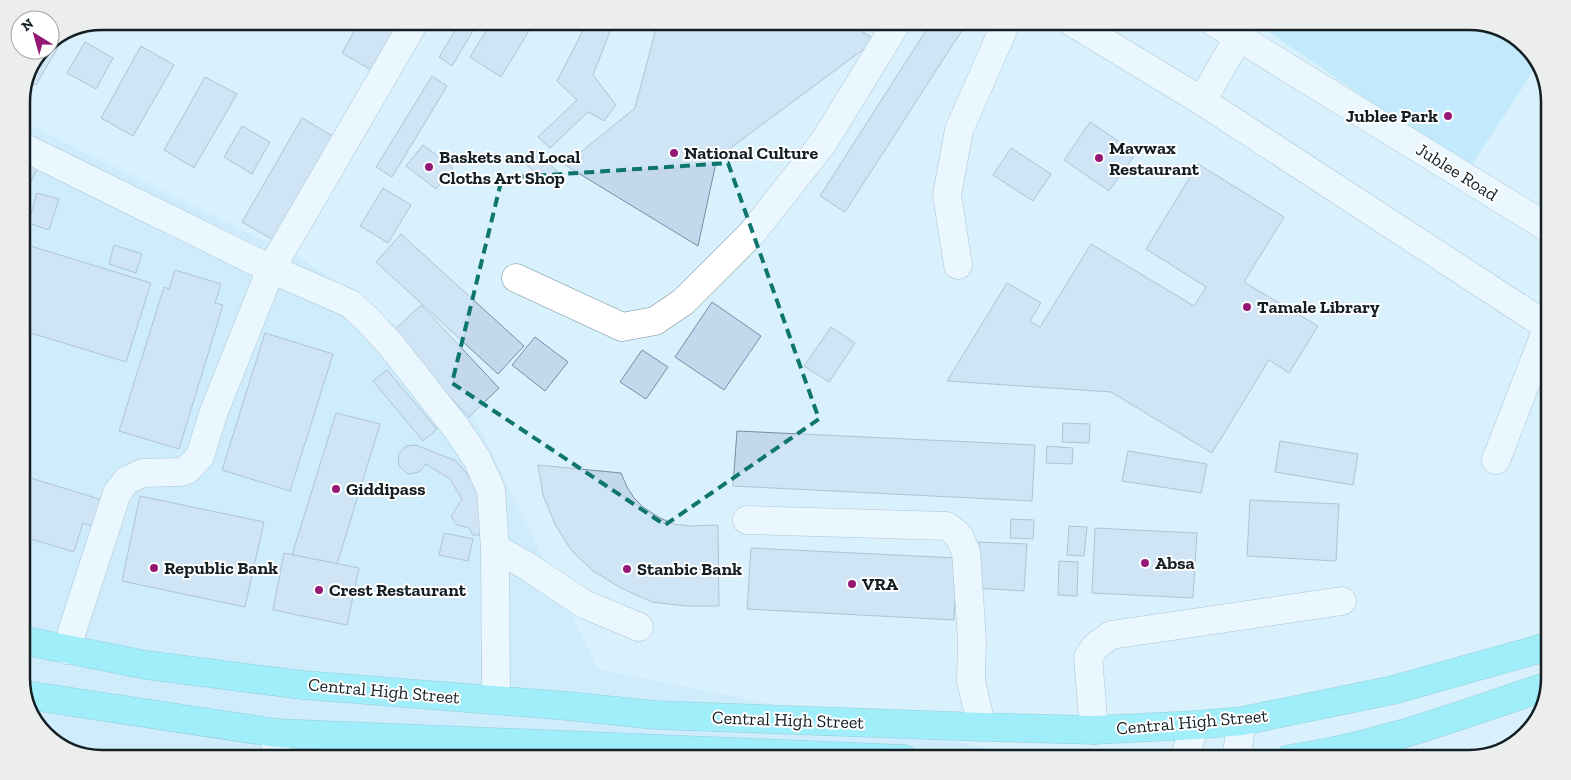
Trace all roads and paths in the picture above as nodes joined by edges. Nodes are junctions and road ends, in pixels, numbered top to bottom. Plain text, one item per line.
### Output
1 (410, 30) edge
2 (892, 30) edge
3 (1003, 30) edge
4 (1085, 30) edge
5 (1226, 30) edge
6 (1238, 38) junction
7 (1202, 101) junction
8 (30, 150) edge
9 (1541, 223) edge
10 (958, 265) dead end
11 (272, 268) junction
12 (516, 278) dead end
13 (1541, 322) edge
14 (1541, 347) edge
15 (1496, 460) dead end
16 (747, 520) dead end
17 (495, 548) junction
18 (1342, 600) dead end
19 (639, 627) dead end
20 (30, 642) edge
21 (1541, 649) edge
22 (66, 650) junction
23 (1540, 689) edge
24 (33, 697) edge
25 (496, 700) junction
26 (1242, 721) junction
27 (1195, 725) junction
28 (982, 727) junction
29 (1094, 730) junction
30 (276, 746) edge
31 (469, 750) edge
32 (1187, 750) edge
33 (1237, 750) edge
34 (1339, 750) edge

1 - 11 street
2 - 12 street
3 - 10 street
4 - 7 street
5 - 6 street, Jublee Road
6 - 7 street
6 - 9 street, Jublee Road
7 - 13 street
8 - 11 street
11 - 17 street
11 - 22 street
14 - 15 street
16 - 28 street
17 - 19 street
17 - 25 street
18 - 29 street
20 - 22 highway, Central High Street
21 - 26 highway, Central High Street
22 - 25 highway, Central High Street
23 - 34 highway
24 - 30 highway, Central High Street
25 - 28 highway, Central High Street
26 - 27 highway, Central High Street
26 - 33 street
27 - 29 highway, Central High Street
27 - 32 street
28 - 29 highway, Central High Street
30 - 31 highway, Central High Street

